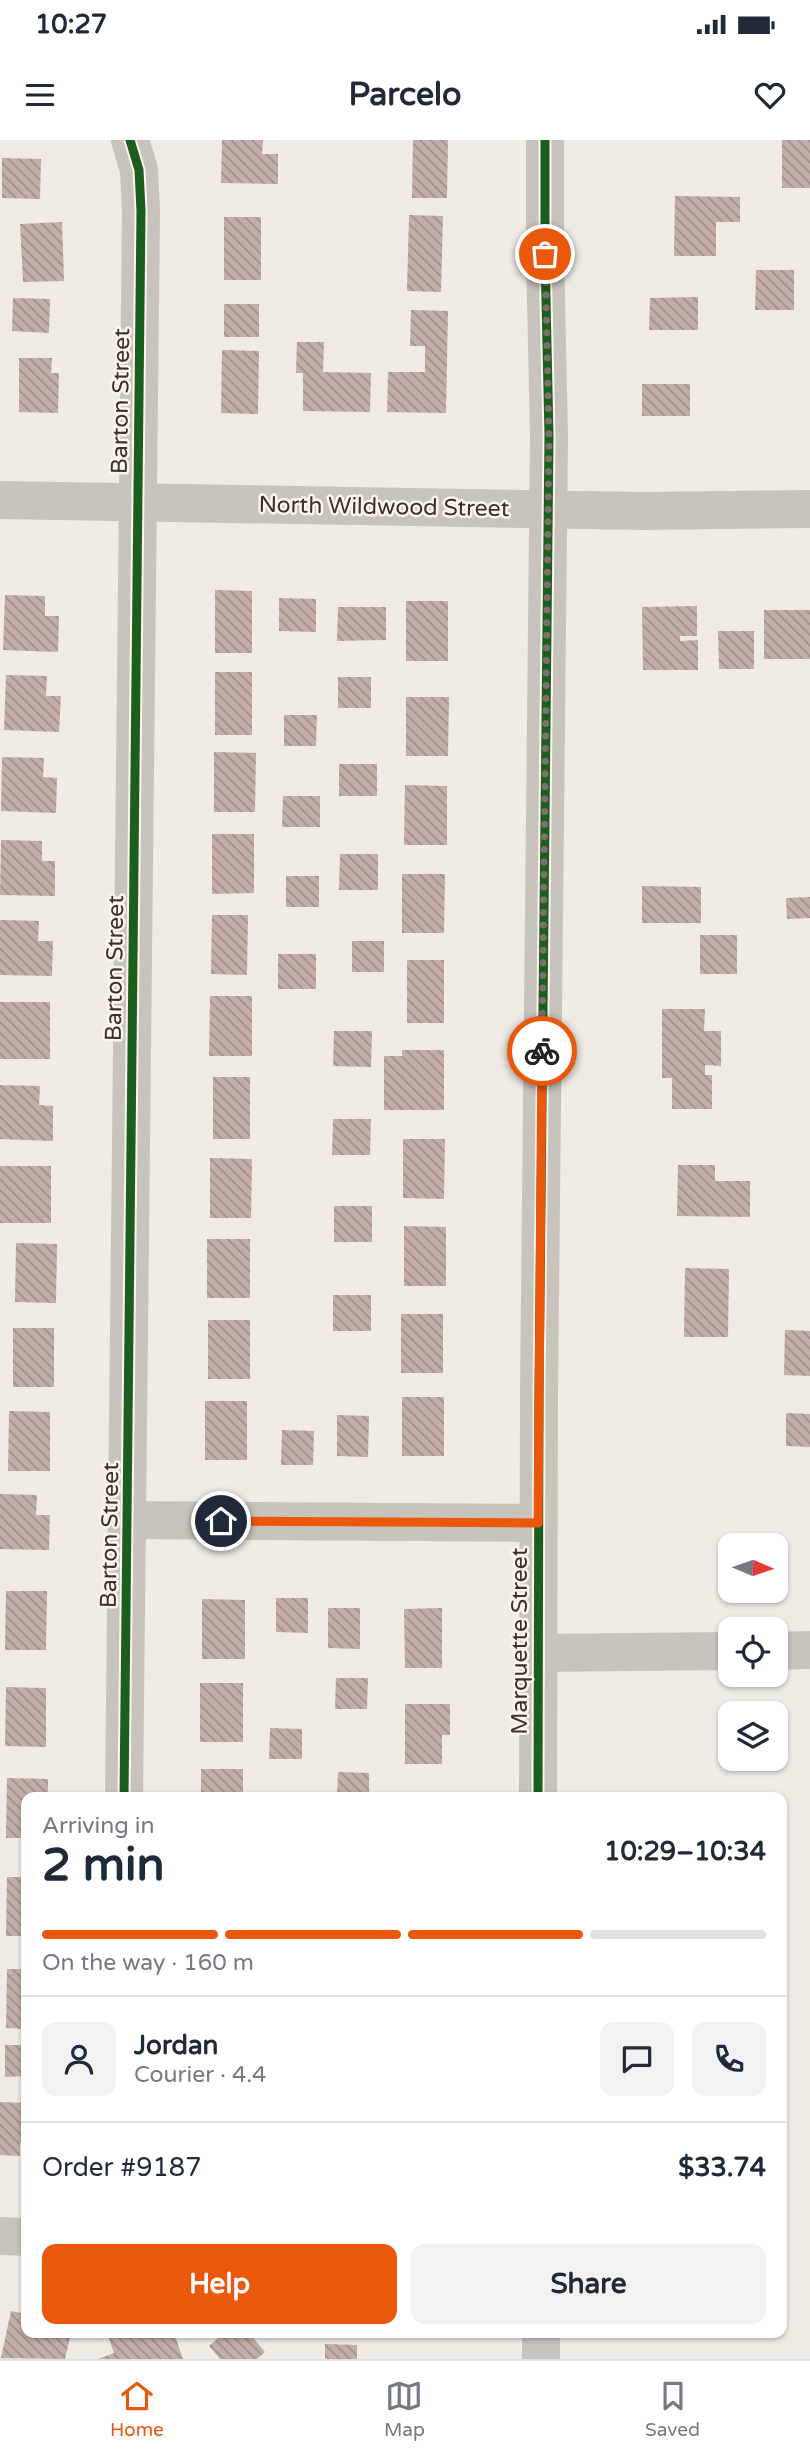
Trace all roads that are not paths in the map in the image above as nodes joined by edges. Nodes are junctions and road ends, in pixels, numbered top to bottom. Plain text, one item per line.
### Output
1 (130, 140) edge
2 (545, 140) edge
3 (0, 500) edge
4 (138, 501) junction
5 (548, 509) junction
6 (810, 509) edge
7 (128, 1520) junction
8 (538, 1523) junction
9 (810, 1650) edge
10 (718, 1651) edge
11 (788, 1651) edge
12 (537, 1653) junction
13 (124, 1792) edge
14 (538, 1792) edge
15 (0, 2236) edge
16 (21, 2236) edge
17 (541, 2338) edge
18 (541, 2359) edge

1 - 4 street, Barton Street
2 - 5 street, Marquette Street
3 - 4 street, North Wildwood Street
4 - 5 street, North Wildwood Street
4 - 7 street, Barton Street
5 - 6 street, North Wildwood Street
5 - 8 street, Marquette Street
7 - 8 street
7 - 13 street, Barton Street
8 - 12 street, Marquette Street
9 - 11 street
10 - 12 street
12 - 14 street, Marquette Street
15 - 16 street
17 - 18 street

